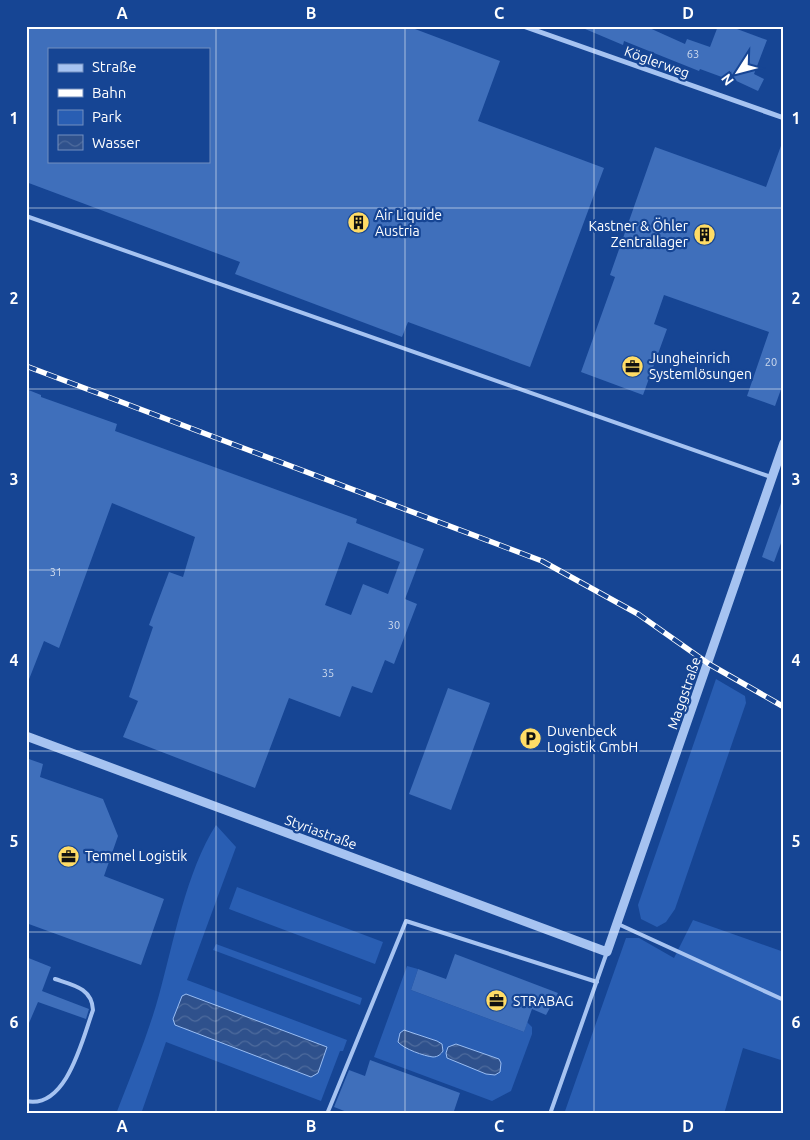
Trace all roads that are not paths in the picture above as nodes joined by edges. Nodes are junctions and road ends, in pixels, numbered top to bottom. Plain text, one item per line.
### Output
1 (523, 26) edge
2 (543, 26) edge
3 (540, 32) junction
4 (784, 118) edge
5 (26, 216) edge
6 (784, 443) edge
7 (772, 477) junction
8 (26, 736) edge
9 (618, 924) junction
10 (608, 952) junction
11 (55, 979) dead end
12 (597, 982) junction
13 (784, 1000) edge
14 (26, 1101) edge
15 (327, 1114) edge
16 (550, 1114) edge

1 - 3 street, Köglerweg
2 - 3 lane
3 - 4 street, Köglerweg
5 - 7 lane
6 - 7 street, Maggstraße
7 - 9 street, Maggstraße
8 - 10 street, Styriastraße
9 - 10 street, Maggstraße
9 - 13 lane
10 - 12 lane
11 - 14 lane
12 - 15 lane
12 - 16 lane

